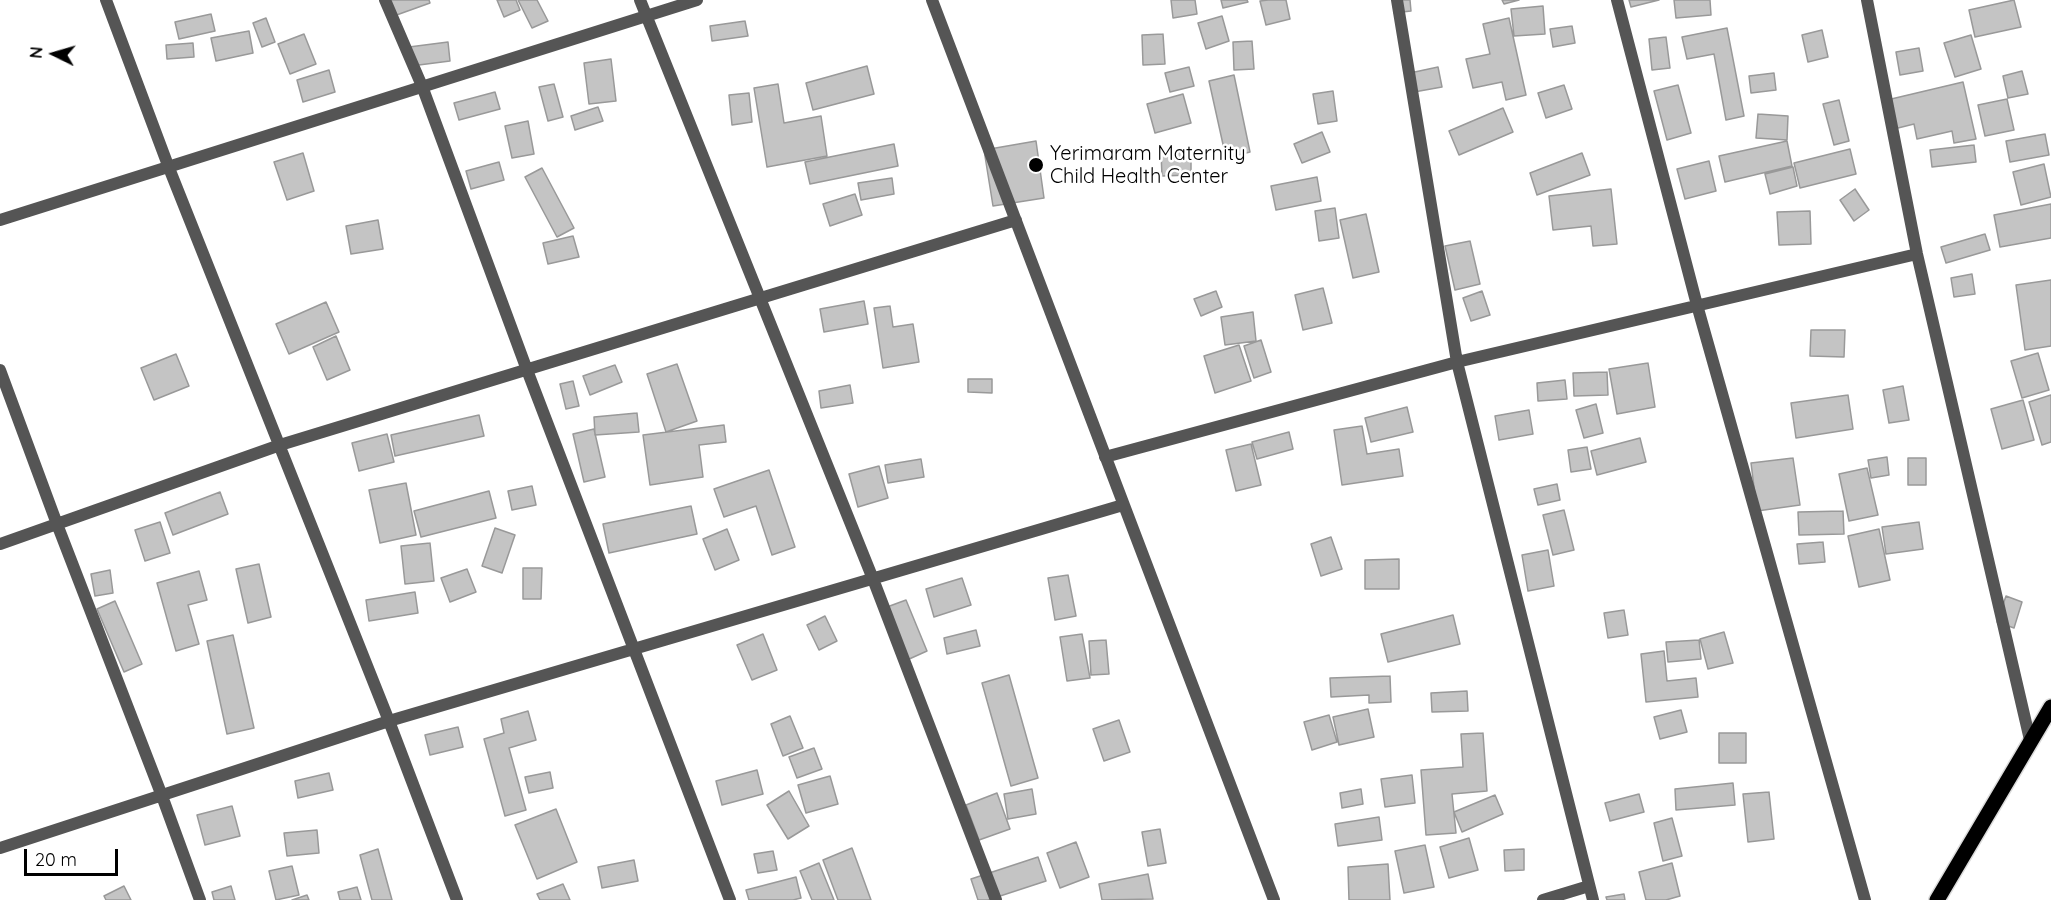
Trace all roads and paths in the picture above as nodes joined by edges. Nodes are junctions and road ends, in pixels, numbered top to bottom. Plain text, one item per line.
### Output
1 (106, 0) edge
2 (385, 0) edge
3 (640, 0) edge
4 (697, 0) edge
5 (932, 0) edge
6 (1397, 0) edge
7 (1617, 0) edge
8 (1867, 0) edge
9 (646, 16) junction
10 (422, 86) junction
11 (169, 168) junction
12 (0, 220) edge
13 (1016, 220) junction
14 (1917, 254) junction
15 (761, 298) junction
16 (1696, 305) junction
17 (1456, 362) junction
18 (0, 370) edge
19 (527, 370) junction
20 (280, 445) junction
21 (1105, 457) junction
22 (1124, 505) junction
23 (57, 524) junction
24 (0, 544) edge
25 (873, 579) junction
26 (634, 649) junction
27 (2051, 707) edge
28 (389, 721) junction
29 (2030, 740) junction
30 (162, 795) junction
31 (0, 848) edge
32 (1589, 886) junction
33 (200, 900) edge
34 (457, 900) edge
35 (730, 900) edge
36 (996, 900) edge
37 (1274, 900) edge
38 (1543, 900) edge
39 (1593, 900) edge
40 (1865, 900) edge
41 (1937, 900) edge

1 - 11 street
2 - 10 street
3 - 9 street
4 - 9 street
5 - 13 street
6 - 17 street
7 - 16 street
8 - 14 street
9 - 10 street
9 - 15 street
10 - 11 street
10 - 19 street
11 - 12 street
11 - 20 street
13 - 15 street
13 - 21 street
14 - 16 street
14 - 29 street
15 - 19 street
15 - 25 street
16 - 17 street
16 - 40 street
17 - 21 street
17 - 32 street
18 - 23 street
19 - 20 street
19 - 26 street
20 - 23 street
20 - 28 street
21 - 22 street
22 - 25 street
22 - 37 street
23 - 24 street
23 - 30 street
25 - 26 street
25 - 36 street
26 - 28 street
26 - 35 street
27 - 29 main road
28 - 30 street
28 - 34 street
29 - 41 main road
30 - 31 street
30 - 33 street
32 - 38 street
32 - 39 street

